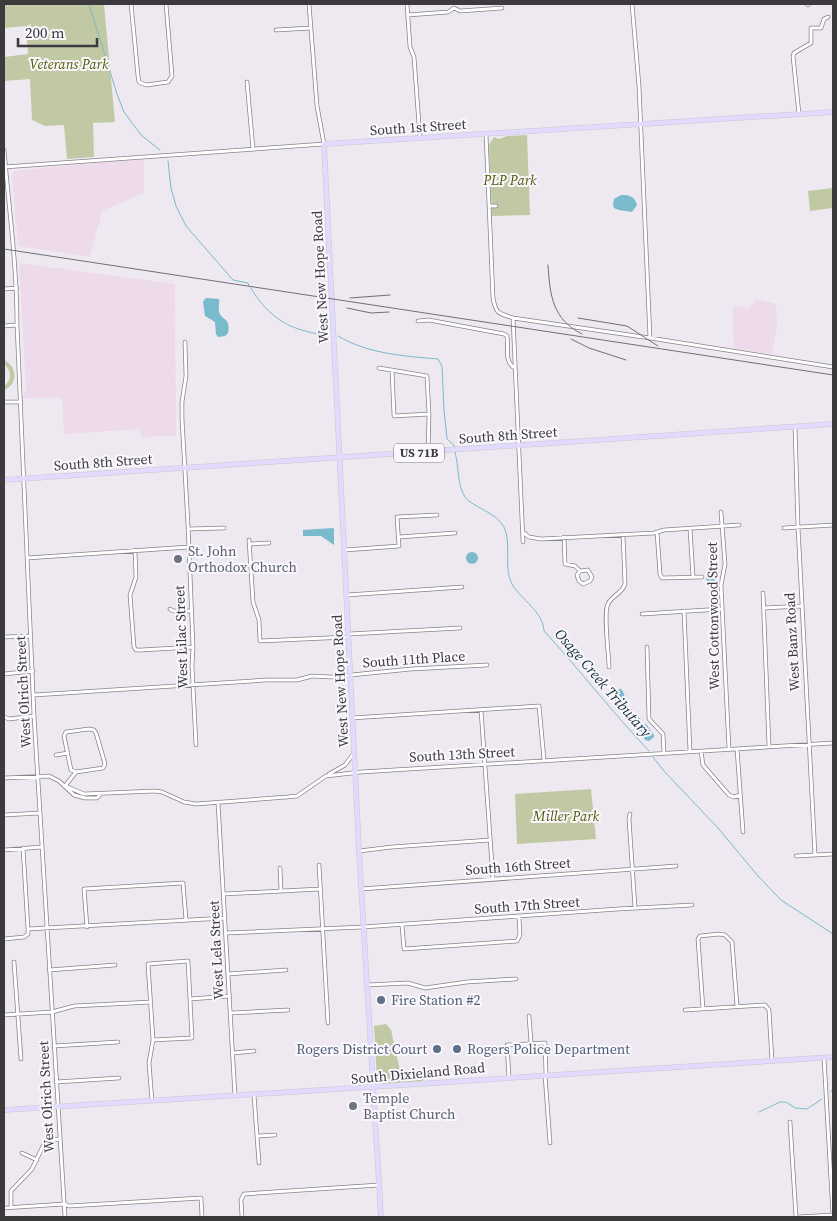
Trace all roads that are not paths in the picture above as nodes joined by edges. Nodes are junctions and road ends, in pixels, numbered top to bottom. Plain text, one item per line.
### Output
1 (131, 4) edge
2 (166, 4) edge
3 (309, 4) edge
4 (407, 4) edge
5 (487, 4) edge
6 (632, 4) edge
7 (454, 6) edge
8 (502, 8) dead end
9 (487, 9) junction
10 (408, 15) junction
11 (828, 17) dead end
12 (311, 28) junction
13 (276, 30) dead end
14 (247, 82) dead end
15 (833, 112) edge
16 (799, 114) junction
17 (640, 125) junction
18 (486, 134) junction
19 (420, 138) junction
20 (324, 144) junction
21 (253, 149) junction
22 (4, 150) edge
23 (5, 167) edge
24 (490, 206) junction
25 (496, 206) dead end
26 (17, 288) junction
27 (4, 289) edge
28 (513, 318) junction
29 (418, 321) dead end
30 (17, 325) junction
31 (4, 326) edge
32 (650, 338) junction
33 (184, 342) dead end
34 (833, 367) edge
35 (379, 368) dead end
36 (514, 368) junction
37 (392, 370) junction
38 (4, 402) edge
39 (20, 402) junction
40 (429, 414) junction
41 (833, 424) edge
42 (795, 427) junction
43 (518, 446) junction
44 (428, 452) junction
45 (340, 458) junction
46 (185, 468) junction
47 (24, 479) junction
48 (4, 480) edge
49 (721, 512) dead end
50 (437, 515) dead end
51 (739, 525) dead end
52 (833, 525) edge
53 (722, 526) junction
54 (798, 527) junction
55 (224, 528) dead end
56 (784, 528) dead end
57 (188, 529) junction
58 (690, 529) junction
59 (657, 532) junction
60 (455, 533) dead end
61 (523, 533) junction
62 (624, 535) junction
63 (399, 537) junction
64 (564, 537) junction
65 (523, 542) dead end
66 (269, 543) dead end
67 (189, 547) junction
68 (135, 550) junction
69 (345, 550) junction
70 (27, 558) junction
71 (580, 571) junction
72 (693, 577) junction
73 (702, 577) dead end
74 (462, 588) dead end
75 (762, 593) dead end
76 (347, 595) junction
77 (802, 606) junction
78 (764, 608) junction
79 (170, 609) dead end
80 (722, 609) junction
81 (192, 611) junction
82 (684, 611) junction
83 (642, 614) dead end
84 (460, 628) dead end
85 (31, 636) junction
86 (349, 636) junction
87 (4, 637) edge
88 (193, 647) junction
89 (647, 647) dead end
90 (487, 665) dead end
91 (610, 667) dead end
92 (33, 671) junction
93 (4, 674) edge
94 (350, 675) junction
95 (194, 685) junction
96 (34, 695) junction
97 (482, 710) junction
98 (34, 716) junction
99 (4, 717) edge
100 (352, 718) junction
101 (833, 742) edge
102 (809, 744) junction
103 (196, 745) dead end
104 (769, 746) junction
105 (729, 749) junction
106 (737, 749) junction
107 (701, 751) junction
108 (354, 752) junction
109 (690, 752) junction
110 (68, 753) junction
111 (664, 753) junction
112 (56, 754) dead end
113 (544, 760) junction
114 (485, 764) junction
115 (76, 772) junction
116 (355, 773) junction
117 (38, 775) junction
118 (326, 776) junction
119 (4, 777) edge
120 (65, 786) junction
121 (740, 795) junction
122 (218, 803) junction
123 (40, 813) junction
124 (630, 814) dead end
125 (4, 815) edge
126 (743, 832) dead end
127 (490, 840) junction
128 (42, 847) junction
129 (23, 848) junction
130 (4, 850) edge
131 (359, 851) junction
132 (833, 854) edge
133 (815, 855) junction
134 (796, 856) dead end
135 (319, 866) dead end
136 (676, 866) dead end
137 (280, 868) dead end
138 (633, 868) junction
139 (493, 879) junction
140 (320, 889) junction
141 (361, 889) junction
142 (281, 891) junction
143 (224, 894) junction
144 (692, 905) dead end
145 (635, 908) junction
146 (518, 917) junction
147 (225, 918) junction
148 (186, 920) junction
149 (402, 924) junction
150 (87, 926) junction
151 (363, 927) junction
152 (322, 928) junction
153 (28, 929) junction
154 (48, 930) junction
155 (226, 933) junction
156 (4, 939) edge
157 (14, 962) dead end
158 (115, 965) dead end
159 (50, 970) junction
160 (286, 970) dead end
161 (228, 974) junction
162 (516, 979) dead end
163 (367, 985) junction
164 (230, 996) junction
165 (190, 999) junction
166 (150, 1002) junction
167 (737, 1006) junction
168 (703, 1009) junction
169 (288, 1010) dead end
170 (685, 1010) dead end
171 (52, 1012) junction
172 (231, 1013) junction
173 (18, 1014) junction
174 (4, 1015) edge
175 (529, 1016) dead end
176 (328, 1023) dead end
177 (153, 1040) junction
178 (118, 1042) dead end
179 (531, 1042) junction
180 (54, 1046) junction
181 (254, 1052) dead end
182 (233, 1053) junction
183 (833, 1057) edge
184 (824, 1058) junction
185 (20, 1059) dead end
186 (772, 1061) junction
187 (546, 1075) junction
188 (510, 1077) junction
189 (119, 1078) dead end
190 (56, 1082) junction
191 (374, 1088) junction
192 (254, 1095) junction
193 (235, 1097) junction
194 (152, 1101) junction
195 (57, 1107) junction
196 (4, 1110) edge
197 (790, 1122) dead end
198 (275, 1135) dead end
199 (258, 1136) junction
200 (60, 1139) junction
201 (550, 1143) dead end
202 (22, 1153) dead end
203 (36, 1160) junction
204 (259, 1164) dead end
205 (379, 1185) junction
206 (64, 1204) junction
207 (7, 1207) edge
208 (833, 1215) edge
209 (65, 1217) edge
210 (202, 1217) edge
211 (242, 1217) edge
212 (381, 1217) edge
213 (797, 1217) edge

1 - 2 street
3 - 12 street
4 - 10 street
5 - 9 street
6 - 17 street
7 - 9 street
7 - 10 street
8 - 9 street
10 - 19 street
11 - 16 street
12 - 13 street
12 - 20 street
14 - 21 street
15 - 16 main road, South 1st Street
16 - 17 main road, South 1st Street
17 - 18 main road, South 1st Street
17 - 32 street
18 - 19 main road, South 1st Street
18 - 24 street
19 - 20 main road, South 1st Street
20 - 21 street, South 1st Street
20 - 45 main road, West New Hope Road
21 - 23 street, South 1st Street
22 - 23 street, West Olrich Street
23 - 26 street, West Olrich Street
24 - 25 street
24 - 28 street
26 - 27 street
26 - 30 street, West Olrich Street
28 - 32 street
28 - 36 street
29 - 36 street
30 - 31 street
30 - 39 street, West Olrich Street
32 - 34 street
33 - 46 street, West Lilac Street
35 - 37 street
36 - 43 street
37 - 40 street
37 - 40 street
38 - 39 street
39 - 47 street, West Olrich Street
40 - 44 street
41 - 42 main road, South 8th Street / US 71B
42 - 43 main road, South 8th Street / US 71B
42 - 54 street, West Banz Road
43 - 44 main road, South 8th Street / US 71B
43 - 61 street
44 - 45 main road, South 8th Street / US 71B
45 - 46 main road, South 8th Street / US 71B
45 - 69 main road, West New Hope Road
46 - 47 main road, South 8th Street / US 71B
46 - 57 street, West Lilac Street
47 - 48 main road, South 8th Street / US 71B
47 - 70 street, West Olrich Street
49 - 53 street, West Cottonwood Street
50 - 63 street
51 - 53 street
52 - 54 street
53 - 58 street
53 - 80 street, West Cottonwood Street
54 - 56 street
54 - 77 street, West Banz Road
55 - 57 street
57 - 67 street, West Lilac Street
58 - 59 street
58 - 72 street
59 - 62 street
59 - 72 street
60 - 63 street
61 - 64 street
61 - 65 street
62 - 64 street
62 - 91 street
63 - 69 street
64 - 71 street
66 - 86 street
67 - 68 street
67 - 81 street, West Lilac Street
68 - 70 street
68 - 88 street
69 - 76 main road, West New Hope Road
70 - 85 street, West Olrich Street
71 - 71 street
72 - 73 street
74 - 76 street
75 - 78 street
76 - 86 main road, West New Hope Road
77 - 78 street
77 - 102 street, West Banz Road
78 - 104 street
79 - 81 street
80 - 82 street
80 - 105 street, West Cottonwood Street
81 - 88 street, West Lilac Street
82 - 83 street
82 - 109 street
84 - 86 street
85 - 87 street
85 - 92 street, West Olrich Street
86 - 94 main road, West New Hope Road
88 - 95 street, West Lilac Street
89 - 111 street
90 - 94 street, South 11th Place
92 - 93 street
92 - 96 street, West Olrich Street
94 - 95 street, South 11th Place
94 - 100 main road, West New Hope Road
95 - 96 street, South 11th Place
95 - 103 street, West Lilac Street
96 - 98 street, West Olrich Street
97 - 100 street
97 - 113 street
97 - 114 street
98 - 99 street
98 - 117 street, West Olrich Street
100 - 108 main road, West New Hope Road
101 - 102 street, South 13th Street
102 - 104 street, South 13th Street
102 - 133 street, West Banz Road
104 - 106 street, South 13th Street
105 - 106 street, South 13th Street
105 - 107 street, South 13th Street
106 - 121 street
107 - 109 street, South 13th Street
107 - 121 street
108 - 116 main road, West New Hope Road
108 - 118 street
109 - 111 street, South 13th Street
110 - 112 street
110 - 115 street
110 - 115 street
111 - 113 street, South 13th Street
113 - 114 street, South 13th Street
114 - 116 street, South 13th Street
114 - 127 street
115 - 120 street
116 - 118 street, South 13th Street
116 - 131 main road, West New Hope Road
117 - 119 street, South 13th Street
117 - 120 street, South 13th Street
117 - 123 street, West Olrich Street
118 - 122 street, South 13th Street
120 - 122 street, South 13th Street
121 - 126 street
122 - 143 street, West Lela Street
123 - 125 street
123 - 128 street, West Olrich Street
124 - 138 street
127 - 131 street
127 - 139 street
128 - 129 street
128 - 154 street, West Olrich Street
129 - 130 street
129 - 153 street
131 - 141 main road, West New Hope Road
132 - 133 street
133 - 134 street
135 - 140 street
136 - 138 street, South 16th Street
137 - 142 street
138 - 139 street, South 16th Street
138 - 145 street
139 - 141 street, South 16th Street
140 - 142 street
140 - 152 street
141 - 151 main road, West New Hope Road
142 - 143 street
143 - 147 street, West Lela Street
144 - 145 street, South 17th Street
145 - 146 street, South 17th Street
146 - 149 street, South 17th Street
146 - 149 street
147 - 148 street
147 - 155 street, West Lela Street
148 - 150 street
148 - 150 street
149 - 151 street, South 17th Street
150 - 154 street
151 - 152 street, South 17th Street
151 - 163 main road, West New Hope Road
152 - 155 street, South 17th Street
152 - 176 street
153 - 154 street
153 - 156 street
154 - 159 street, West Olrich Street
155 - 161 street, West Lela Street
157 - 173 street
158 - 159 street
159 - 171 street, West Olrich Street
160 - 161 street
161 - 164 street, West Lela Street
162 - 163 street
163 - 191 main road, West New Hope Road
164 - 165 street
164 - 172 street, West Lela Street
165 - 166 street
165 - 177 street
166 - 171 street
166 - 177 street
167 - 168 street
167 - 168 street
167 - 186 street
168 - 170 street
169 - 172 street
171 - 173 street
171 - 180 street, West Olrich Street
172 - 182 street, West Lela Street
173 - 174 street
173 - 185 street
175 - 179 street
177 - 194 street
178 - 180 street
179 - 187 street
179 - 188 street
180 - 190 street, West Olrich Street
181 - 182 street
182 - 193 street, West Lela Street
183 - 184 main road, South Dixieland Road
184 - 186 main road, South Dixieland Road
184 - 208 street
186 - 187 main road, South Dixieland Road
187 - 188 main road, South Dixieland Road
187 - 201 street
188 - 191 main road, South Dixieland Road
189 - 190 street
190 - 195 street, West Olrich Street
191 - 192 main road, South Dixieland Road
191 - 205 main road, West New Hope Road
192 - 193 main road, South Dixieland Road
192 - 199 street
193 - 194 main road, South Dixieland Road
194 - 195 main road, South Dixieland Road
195 - 196 main road, South Dixieland Road
195 - 200 street, West Olrich Street
197 - 213 street
198 - 199 street
199 - 204 street
200 - 203 street
200 - 206 street, West Olrich Street
202 - 203 street
203 - 207 street
205 - 211 street
205 - 212 main road, West New Hope Road
206 - 207 street
206 - 209 street, West Olrich Street
206 - 210 street
208 - 213 street

